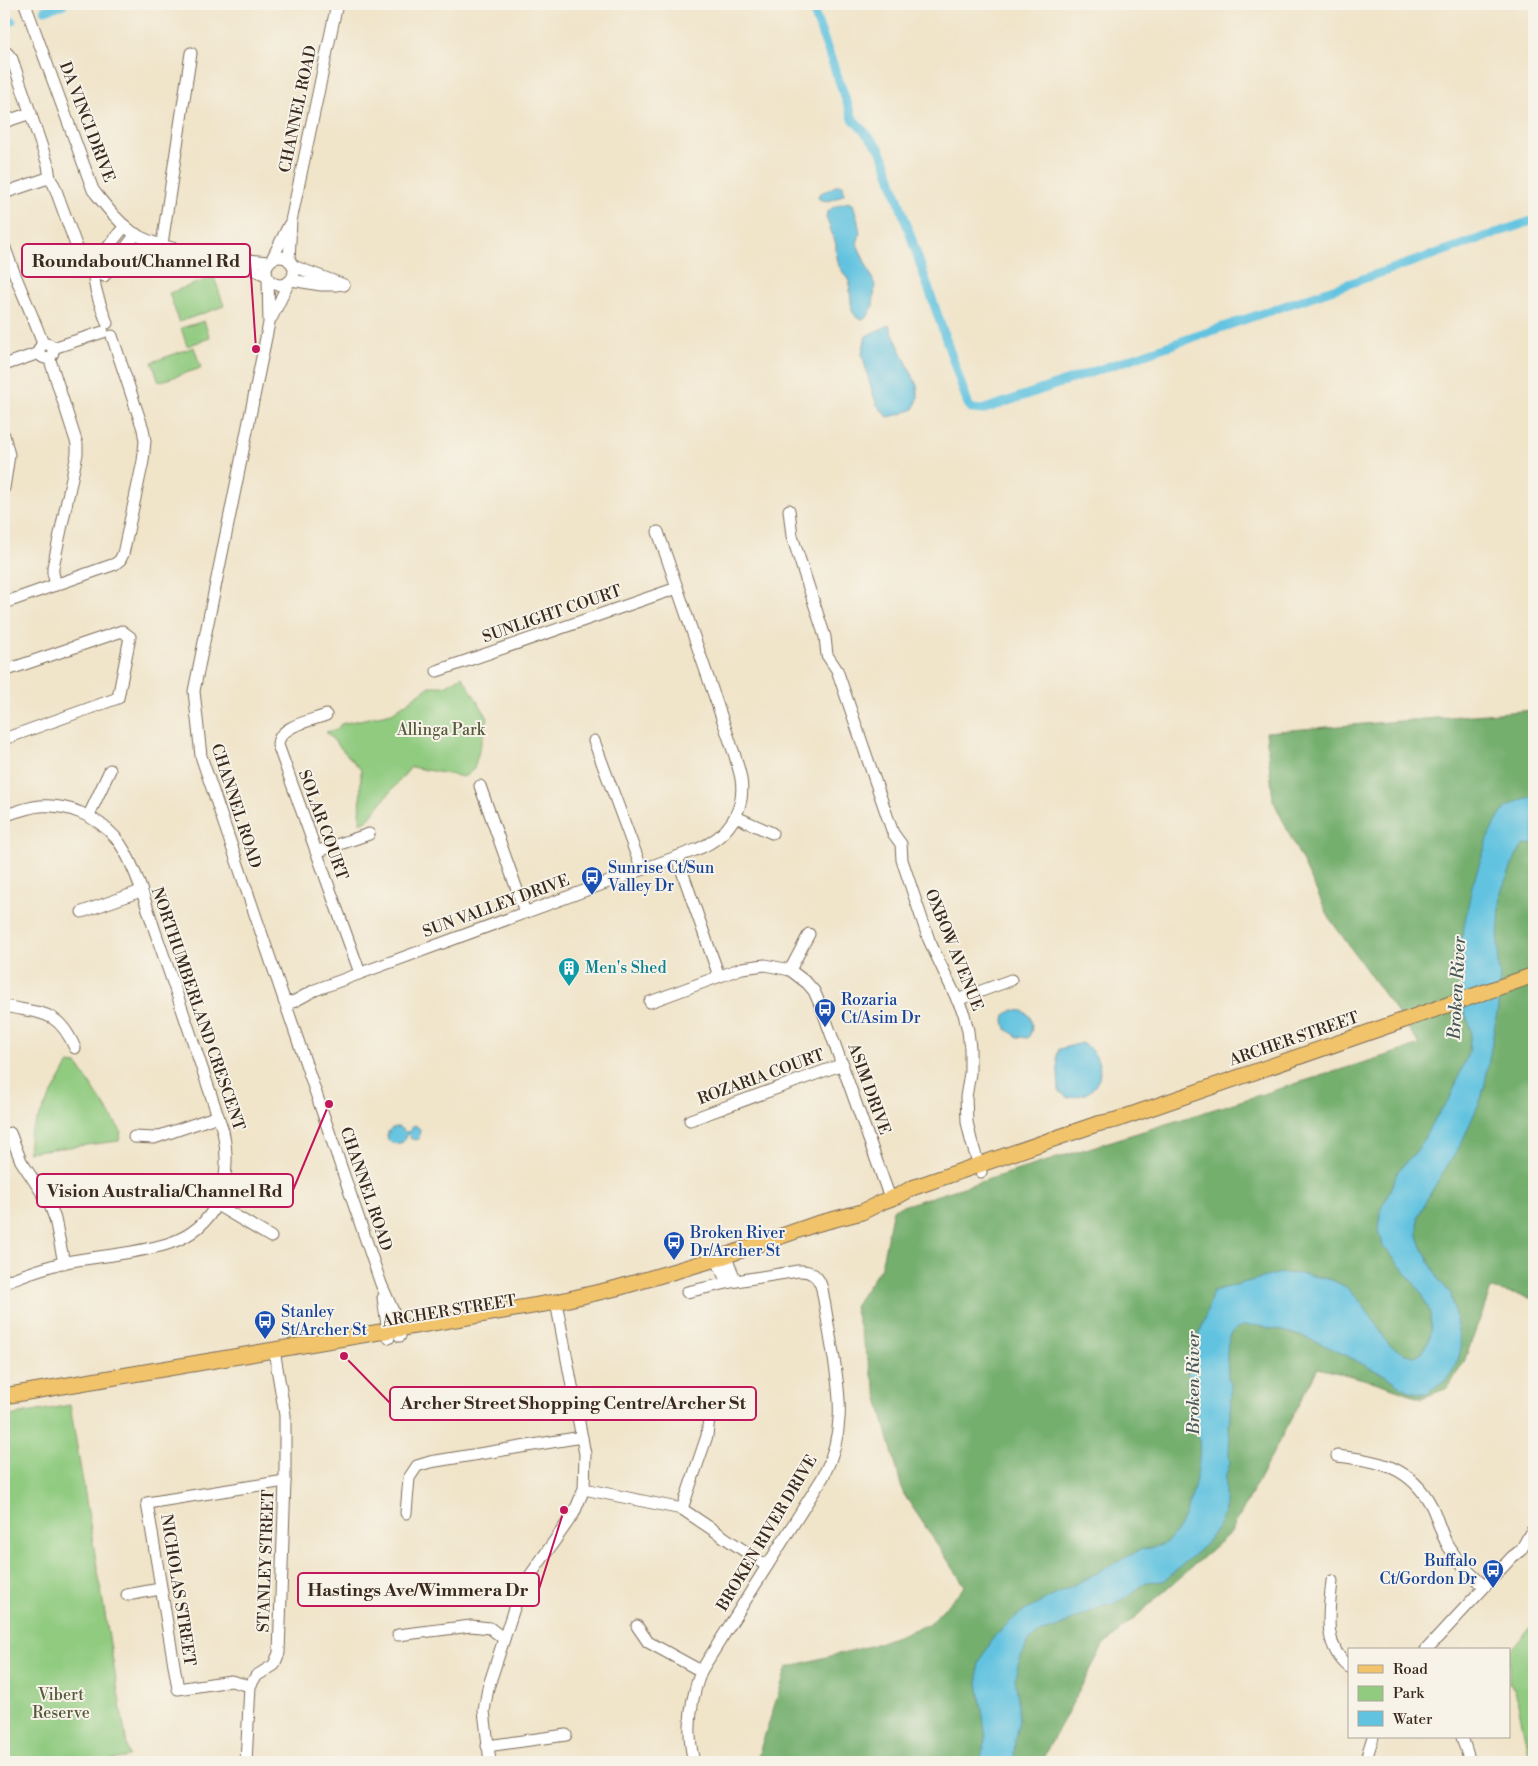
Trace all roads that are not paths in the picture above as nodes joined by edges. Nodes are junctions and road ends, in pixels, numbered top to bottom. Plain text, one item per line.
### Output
1 (337, 4) edge
2 (25, 5) edge
3 (4, 52) edge
4 (191, 53) dead end
5 (31, 113) junction
6 (4, 122) edge
7 (50, 179) junction
8 (4, 193) edge
9 (291, 221) junction
10 (125, 226) junction
11 (136, 234) junction
12 (162, 244) junction
13 (4, 245) edge
14 (228, 259) junction
15 (270, 261) junction
16 (98, 263) junction
17 (291, 263) junction
18 (108, 270) junction
19 (267, 277) junction
20 (290, 281) junction
21 (96, 288) junction
22 (269, 323) junction
23 (107, 330) junction
24 (46, 351) junction
25 (4, 365) edge
26 (4, 435) edge
27 (4, 488) edge
28 (790, 510) dead end
29 (658, 532) dead end
30 (56, 585) junction
31 (677, 588) junction
32 (4, 603) edge
33 (4, 671) edge
34 (438, 671) dead end
35 (326, 715) dead end
36 (4, 740) edge
37 (594, 741) dead end
38 (110, 770) dead end
39 (480, 786) dead end
40 (88, 815) junction
41 (4, 816) edge
42 (736, 816) junction
43 (772, 833) dead end
44 (369, 834) dead end
45 (316, 852) junction
46 (677, 857) junction
47 (642, 870) junction
48 (141, 891) junction
49 (82, 912) dead end
50 (525, 912) junction
51 (809, 934) dead end
52 (790, 970) junction
53 (360, 973) junction
54 (719, 976) junction
55 (1531, 976) edge
56 (1011, 980) dead end
57 (957, 1000) junction
58 (284, 1002) junction
59 (650, 1002) dead end
60 (4, 1006) edge
61 (75, 1048) dead end
62 (843, 1064) junction
63 (218, 1116) junction
64 (690, 1120) dead end
65 (10, 1133) dead end
66 (134, 1137) dead end
67 (980, 1168) junction
68 (891, 1198) junction
69 (217, 1205) junction
70 (271, 1237) dead end
71 (721, 1258) junction
72 (64, 1263) junction
73 (4, 1282) edge
74 (732, 1282) junction
75 (687, 1292) dead end
76 (556, 1306) junction
77 (394, 1333) junction
78 (275, 1354) junction
79 (38, 1394) junction
80 (4, 1396) edge
81 (4, 1405) edge
82 (710, 1408) dead end
83 (582, 1436) junction
84 (1337, 1456) dead end
85 (285, 1481) junction
86 (584, 1489) junction
87 (682, 1509) junction
88 (406, 1513) dead end
89 (1532, 1530) edge
90 (767, 1566) junction
91 (1332, 1581) dead end
92 (1484, 1586) junction
93 (160, 1589) junction
94 (127, 1595) dead end
95 (637, 1626) dead end
96 (398, 1635) dead end
97 (504, 1639) junction
98 (1428, 1648) edge
99 (1348, 1666) edge
100 (701, 1671) junction
101 (250, 1686) junction
102 (566, 1735) dead end
103 (1373, 1738) edge
104 (1462, 1738) edge
105 (487, 1746) junction
106 (246, 1762) edge
107 (490, 1762) edge
108 (694, 1762) edge
109 (1365, 1762) edge
110 (1470, 1762) edge

1 - 9 street, CHANNEL ROAD
2 - 10 street, DA VINCI DRIVE
3 - 5 street
4 - 12 street
5 - 6 street
5 - 7 street
7 - 8 street
7 - 16 street
9 - 15 street, CHANNEL ROAD
9 - 17 street, CHANNEL ROAD
10 - 11 street, DA VINCI DRIVE
10 - 16 street
11 - 12 street, DA VINCI DRIVE
11 - 18 street
12 - 14 street, DA VINCI DRIVE
13 - 24 street
14 - 15 street, DA VINCI DRIVE
14 - 19 street, DA VINCI DRIVE
15 - 17 street
15 - 19 street
16 - 18 street
16 - 21 street
17 - 20 street
17 - 20 street
18 - 21 street
19 - 20 street
19 - 22 street, CHANNEL ROAD
20 - 22 street, CHANNEL ROAD
21 - 23 street
22 - 58 street, CHANNEL ROAD
23 - 24 street
23 - 30 street
24 - 25 street
24 - 30 street
26 - 27 street
28 - 57 street, OXBOW AVENUE
29 - 31 street, SUN VALLEY DRIVE
30 - 32 street
31 - 34 street, SUNLIGHT COURT
31 - 42 street, SUN VALLEY DRIVE
33 - 36 street
35 - 45 street, SOLAR COURT
37 - 47 street
38 - 40 street
39 - 50 street
40 - 41 street, NORTHUMBERLAND CRESCENT
40 - 48 street, NORTHUMBERLAND CRESCENT
42 - 43 street
42 - 46 street, SUN VALLEY DRIVE
44 - 45 street
45 - 53 street, SOLAR COURT
46 - 47 street, SUN VALLEY DRIVE
46 - 54 street
47 - 50 street, SUN VALLEY DRIVE
48 - 49 street
48 - 63 street, NORTHUMBERLAND CRESCENT
50 - 53 street, SUN VALLEY DRIVE
51 - 52 street
52 - 54 street, ASIM DRIVE
52 - 62 street, ASIM DRIVE
53 - 58 street, SUN VALLEY DRIVE
54 - 59 street, ASIM DRIVE
55 - 67 main road, ARCHER STREET
56 - 57 street
57 - 67 street, OXBOW AVENUE
58 - 77 street, CHANNEL ROAD
60 - 61 street
62 - 64 street, ROZARIA COURT
62 - 68 street, ASIM DRIVE
63 - 66 street
63 - 69 street, NORTHUMBERLAND CRESCENT
65 - 72 street
67 - 68 main road, ARCHER STREET
68 - 71 main road, ARCHER STREET
69 - 70 street
69 - 72 street, NORTHUMBERLAND CRESCENT
71 - 74 street
71 - 76 main road, ARCHER STREET
72 - 73 street, NORTHUMBERLAND CRESCENT
74 - 75 street
74 - 90 street, BROKEN RIVER DRIVE
76 - 77 main road, ARCHER STREET
76 - 83 street
77 - 78 main road, ARCHER STREET
78 - 79 main road, ARCHER STREET
78 - 85 street, STANLEY STREET
79 - 80 main road, ARCHER STREET
79 - 81 main road, ARCHER STREET
82 - 87 street
83 - 86 street
83 - 88 street
84 - 92 street
85 - 93 street, NICHOLAS STREET
85 - 101 street, STANLEY STREET
86 - 87 street
86 - 97 street
87 - 90 street
89 - 92 street
90 - 100 street, BROKEN RIVER DRIVE
91 - 99 street
92 - 98 street
93 - 94 street
93 - 101 street, NICHOLAS STREET
95 - 100 street
96 - 97 street
97 - 105 street
100 - 108 street, BROKEN RIVER DRIVE
101 - 106 street
102 - 105 street
103 - 109 street
104 - 110 street
105 - 107 street

